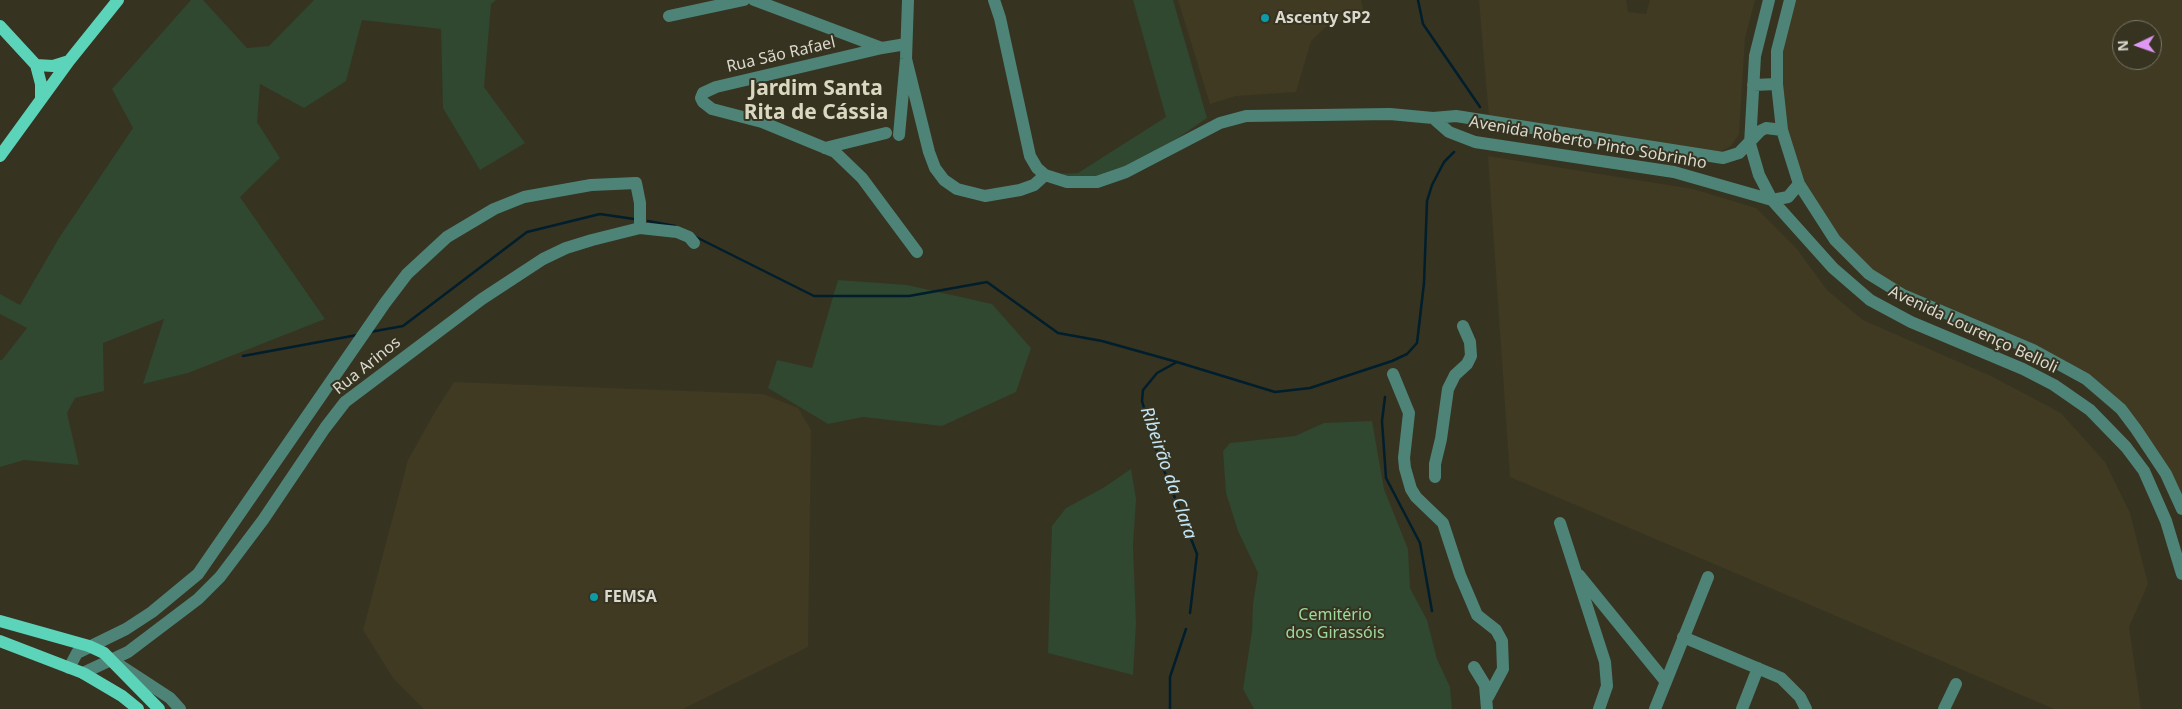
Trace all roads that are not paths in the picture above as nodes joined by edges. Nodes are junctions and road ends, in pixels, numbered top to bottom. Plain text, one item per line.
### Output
1 (118, 0) edge
2 (744, 0) edge
3 (754, 0) edge
4 (908, 0) edge
5 (994, 0) edge
6 (1769, 0) edge
7 (1790, 0) edge
8 (668, 16) dead end
9 (0, 26) edge
10 (906, 44) junction
11 (882, 48) junction
12 (906, 59) junction
13 (69, 61) junction
14 (36, 65) junction
15 (1777, 84) junction
16 (1753, 85) junction
17 (41, 98) junction
18 (1433, 118) junction
19 (1478, 120) junction
20 (1782, 130) junction
21 (886, 133) dead end
22 (900, 135) dead end
23 (1475, 142) junction
24 (1750, 144) junction
25 (825, 148) junction
26 (0, 156) edge
27 (1045, 175) junction
28 (1799, 184) junction
29 (1772, 200) junction
30 (640, 228) junction
31 (694, 243) dead end
32 (917, 252) dead end
33 (1463, 326) dead end
34 (1393, 374) dead end
35 (1435, 477) dead end
36 (2182, 509) edge
37 (1560, 523) dead end
38 (1575, 570) junction
39 (2182, 574) edge
40 (1708, 577) dead end
41 (0, 621) edge
42 (1684, 637) junction
43 (0, 641) edge
44 (89, 646) junction
45 (113, 660) junction
46 (1474, 667) dead end
47 (69, 668) junction
48 (1758, 668) junction
49 (83, 673) junction
50 (1666, 682) junction
51 (1956, 684) dead end
52 (1488, 703) edge
53 (138, 709) edge
54 (159, 709) edge
55 (180, 709) edge
56 (1599, 709) edge
57 (1655, 709) edge
58 (1742, 709) edge
59 (1806, 709) edge
60 (1944, 709) edge

1 - 13 main road
2 - 8 street
3 - 11 street
4 - 10 street
5 - 27 street
6 - 16 street, Avenida Lourenço Belloli
7 - 15 street, Avenida Lourenço Belloli
9 - 14 main road
10 - 11 street
10 - 12 street
11 - 25 street, Rua São Rafael
12 - 22 street
12 - 27 street
13 - 14 main road
13 - 17 main road
14 - 17 main road
15 - 16 street
15 - 20 street, Avenida Lourenço Belloli
16 - 24 street, Avenida Lourenço Belloli
17 - 26 main road
18 - 19 street, Avenida Roberto Pinto Sobrinho
18 - 23 street, Avenida Roberto Pinto Sobrinho
18 - 27 street, Avenida Roberto Pinto Sobrinho
19 - 23 street
19 - 24 street, Avenida Roberto Pinto Sobrinho
20 - 24 street, Avenida Roberto Pinto Sobrinho
20 - 28 street, Avenida Lourenço Belloli
21 - 25 street
23 - 29 street, Avenida Roberto Pinto Sobrinho
24 - 29 street, Avenida Lourenço Belloli
25 - 32 street
28 - 29 street
28 - 36 street, Avenida Lourenço Belloli
29 - 39 street, Avenida Lourenço Belloli
30 - 31 street, Rua Arinos
30 - 44 street, Rua Arinos
30 - 45 street, Rua Arinos
33 - 35 street
34 - 52 street
37 - 38 street
38 - 50 street
38 - 56 street
40 - 42 street
41 - 44 main road
42 - 48 street
42 - 50 street
43 - 47 main road
44 - 45 main road
44 - 47 street, Rua Arinos
45 - 49 street, Rua Arinos
45 - 54 main road
45 - 55 street
46 - 52 street
47 - 49 main road
48 - 58 street
48 - 59 street
49 - 53 main road
50 - 57 street
51 - 60 street

